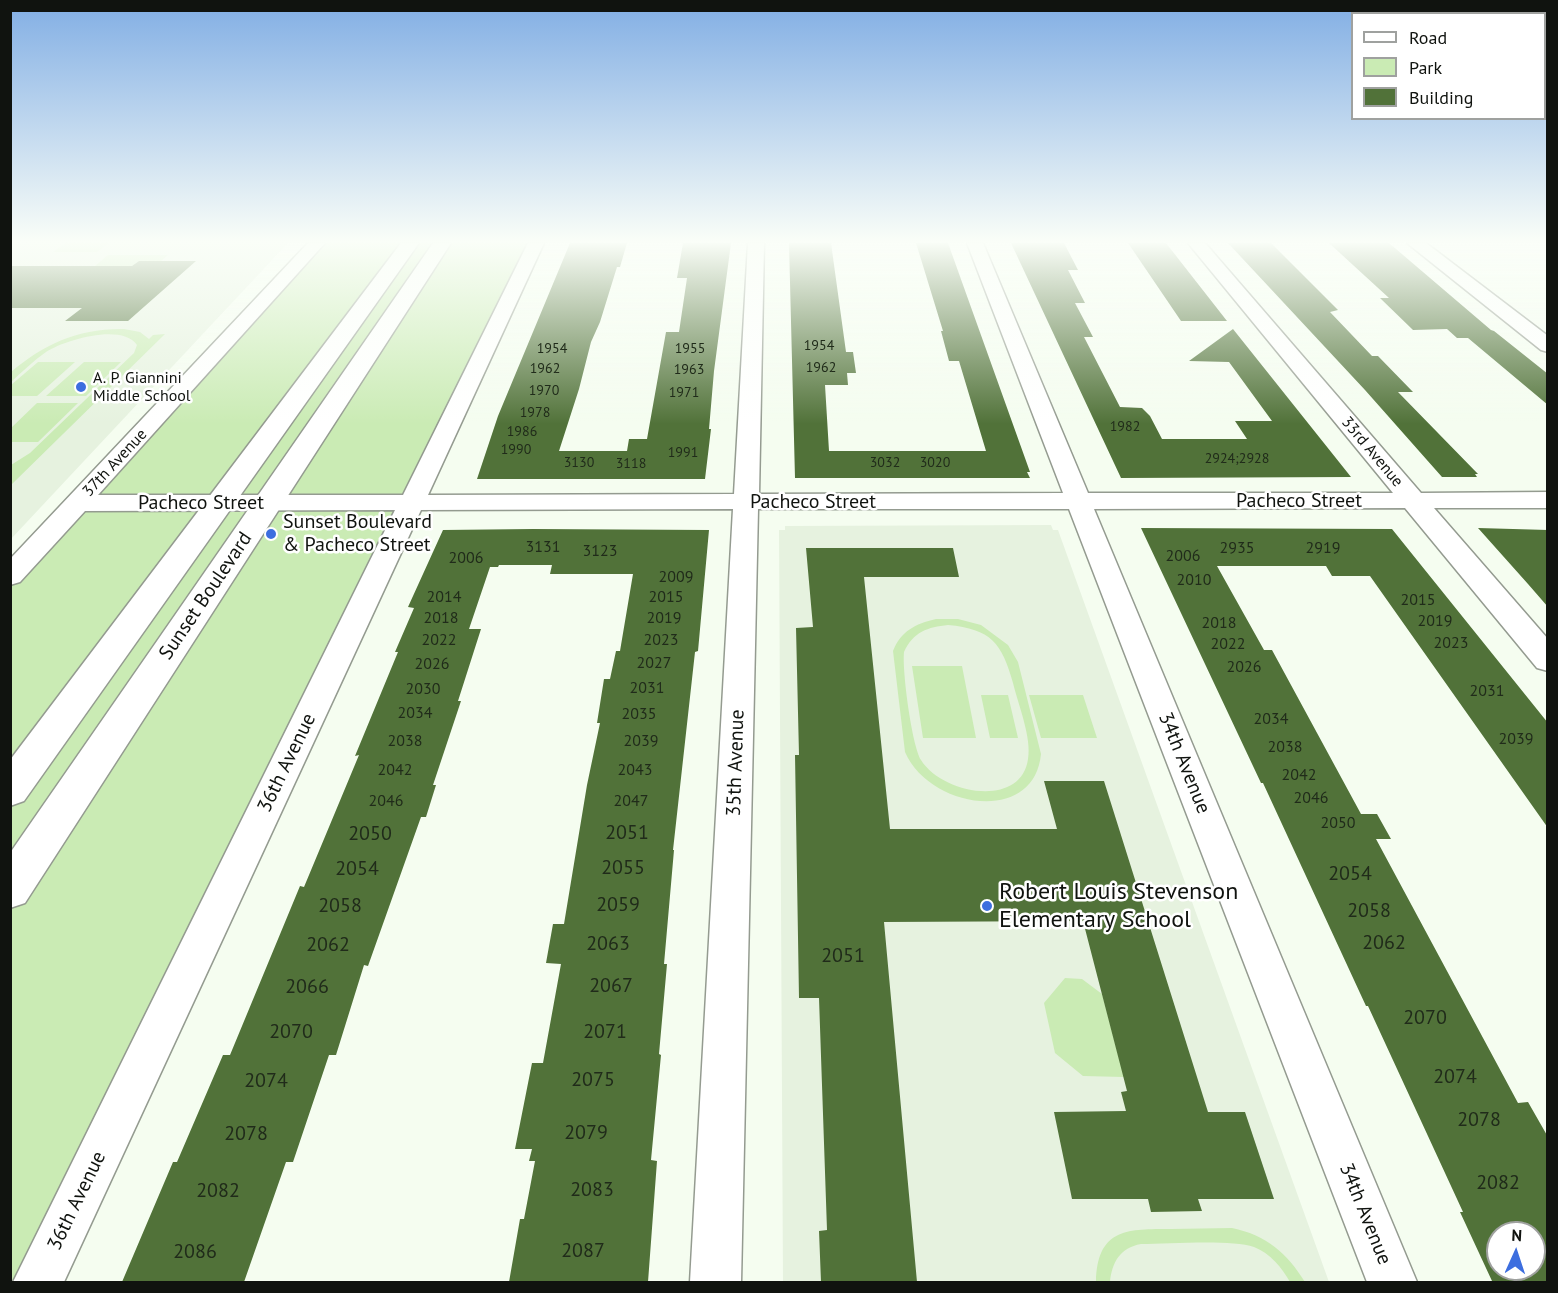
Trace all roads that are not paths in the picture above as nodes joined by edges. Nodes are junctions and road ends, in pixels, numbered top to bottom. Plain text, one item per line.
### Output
1 (262, 303) edge
2 (366, 303) edge
3 (402, 303) edge
4 (507, 303) edge
5 (754, 303) edge
6 (999, 303) edge
7 (1247, 303) edge
8 (1493, 303) edge
9 (1548, 346) edge
10 (1548, 500) edge
11 (1079, 501) junction
12 (1413, 501) junction
13 (412, 502) junction
14 (746, 502) junction
15 (78, 503) junction
16 (220, 503) junction
17 (268, 503) junction
18 (10, 576) edge
19 (1548, 660) edge
20 (10, 790) edge
21 (10, 889) edge
22 (38, 1282) edge
23 (716, 1282) edge
24 (1392, 1282) edge

1 - 15 street, 37th Avenue
2 - 16 main road, Sunset Boulevard
3 - 17 main road, Sunset Boulevard
4 - 13 street, 36th Avenue
5 - 14 street, 35th Avenue
6 - 11 street, 34th Avenue
7 - 12 street, 33rd Avenue
8 - 9 street
10 - 12 street, Pacheco Street
11 - 12 street, Pacheco Street
11 - 14 street, Pacheco Street
11 - 24 street, 34th Avenue
12 - 19 street, 33rd Avenue
13 - 14 street, Pacheco Street
13 - 17 street, Pacheco Street
13 - 22 street, 36th Avenue
14 - 23 street, 35th Avenue
15 - 16 street, Pacheco Street
15 - 18 street, 37th Avenue
16 - 17 street, Pacheco Street
16 - 20 main road, Sunset Boulevard
17 - 21 main road, Sunset Boulevard

